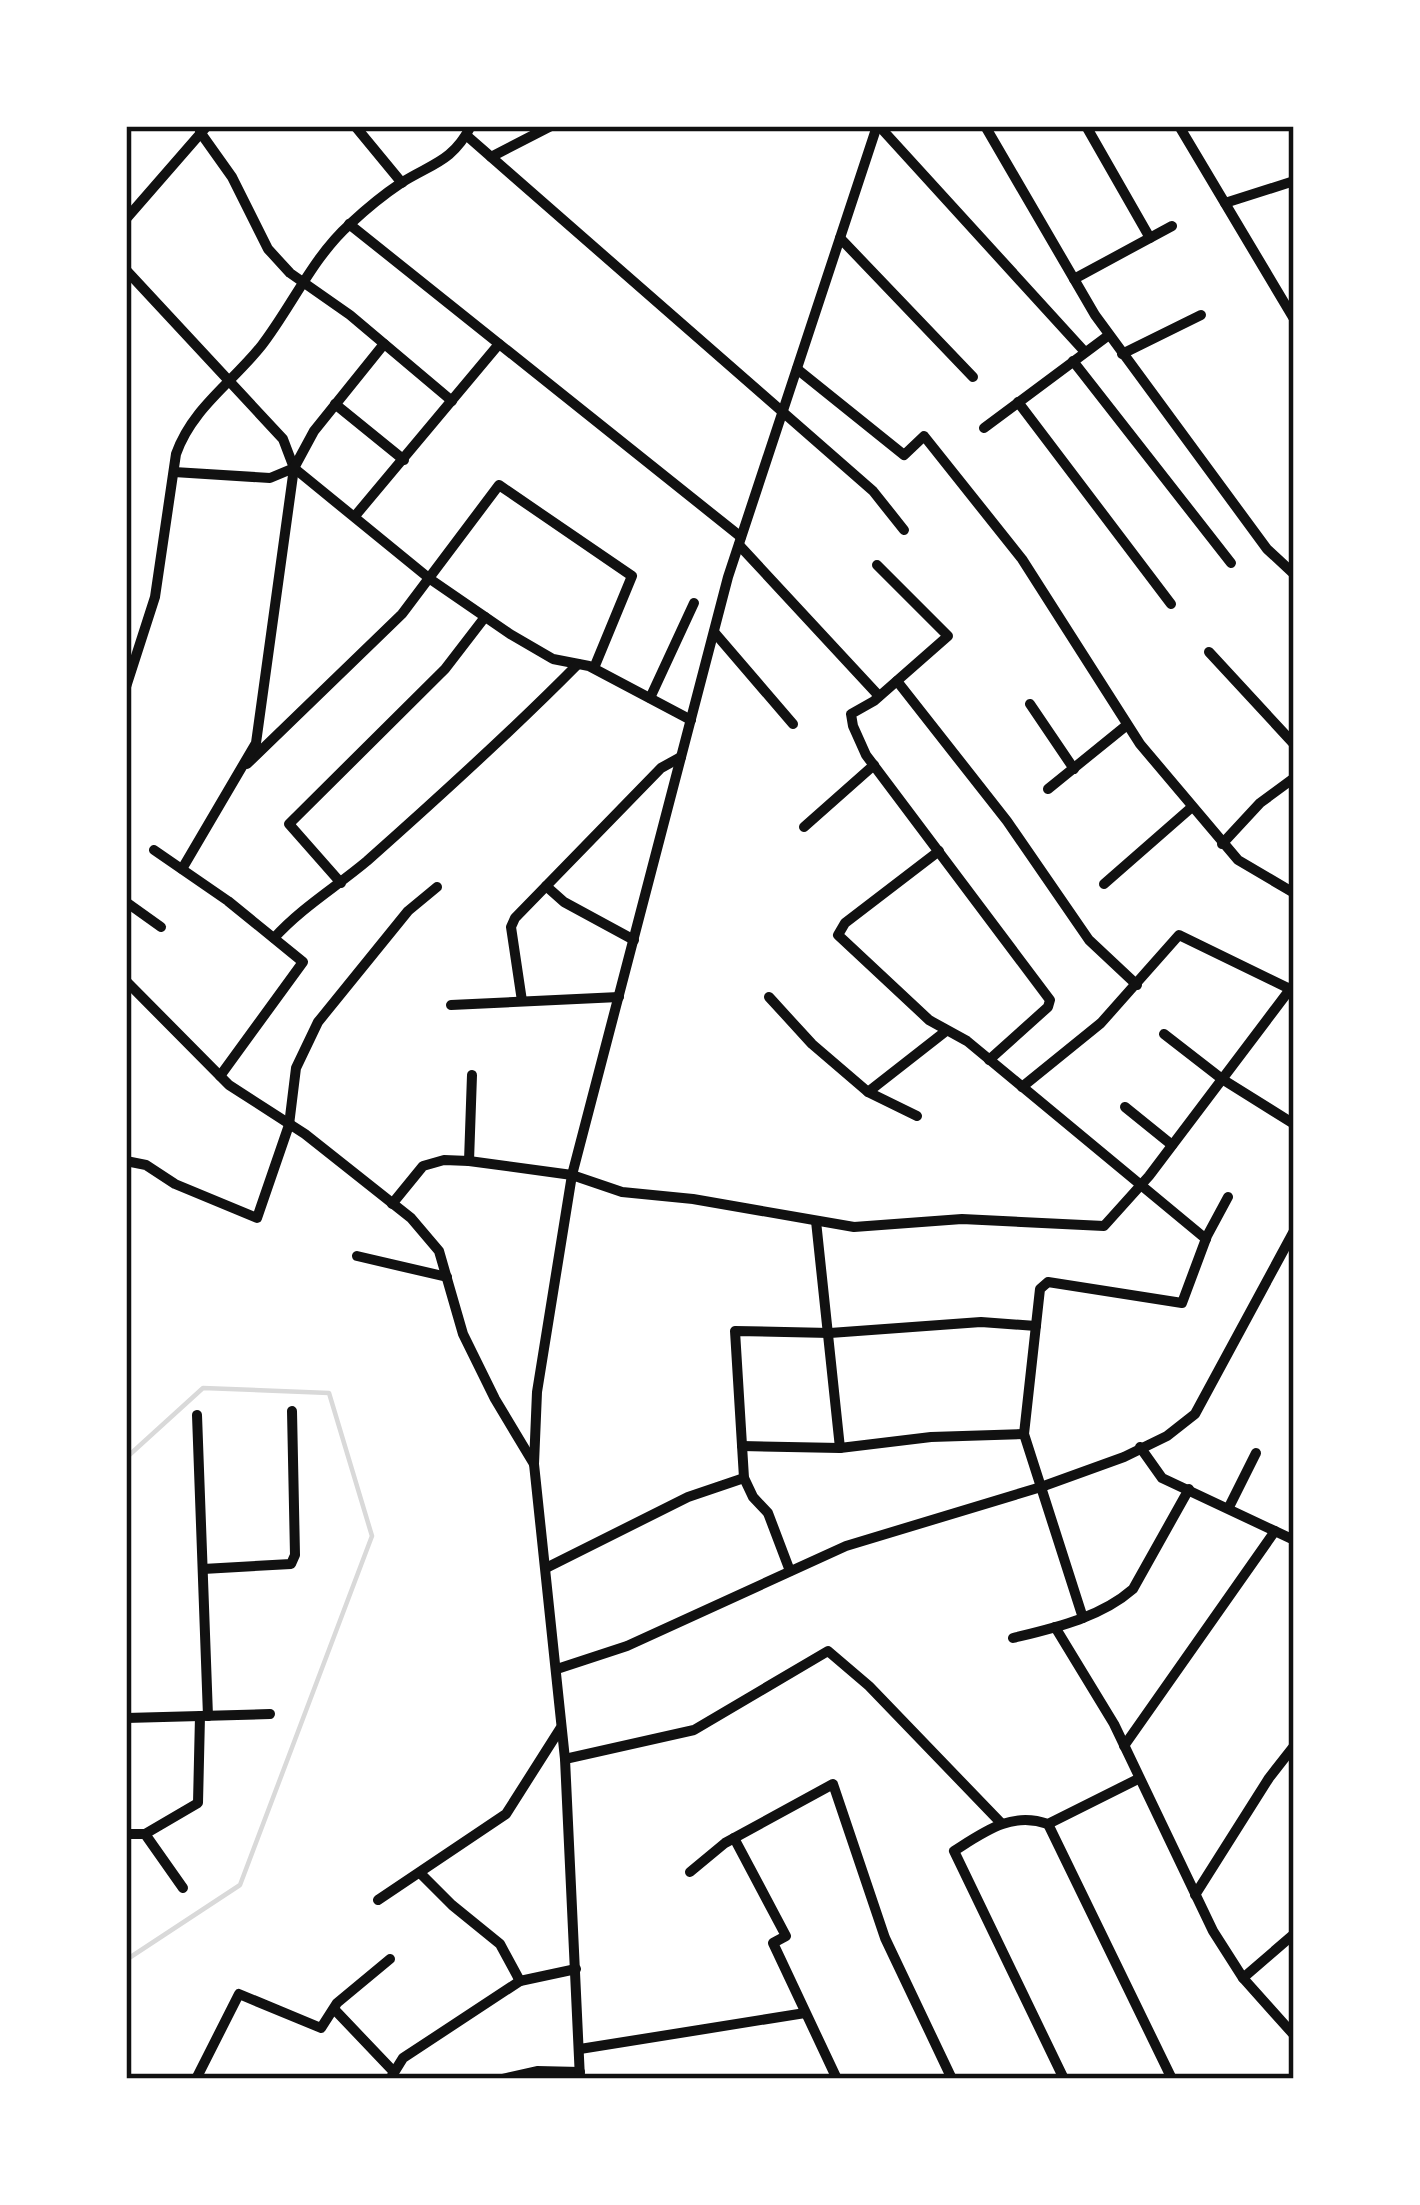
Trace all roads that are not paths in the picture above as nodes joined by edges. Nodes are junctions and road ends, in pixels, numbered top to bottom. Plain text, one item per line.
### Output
1 (355, 126) edge
2 (551, 126) edge
3 (878, 126) edge
4 (985, 126) edge
5 (1086, 126) edge
6 (1179, 126) edge
7 (203, 129) edge
8 (469, 131) edge
9 (491, 157) junction
10 (1294, 182) edge
11 (402, 183) junction
12 (1225, 203) junction
13 (126, 219) edge
14 (349, 224) junction
15 (1172, 226) dead end
16 (840, 238) junction
17 (1150, 238) junction
18 (126, 270) edge
19 (1074, 279) junction
20 (304, 282) junction
21 (1201, 315) dead end
22 (1294, 319) edge
23 (1108, 335) junction
24 (384, 344) junction
25 (499, 344) junction
26 (1122, 354) junction
27 (1079, 357) junction
28 (797, 369) junction
29 (973, 377) dead end
30 (231, 383) junction
31 (452, 401) junction
32 (1018, 402) junction
33 (334, 404) junction
34 (782, 415) junction
35 (984, 428) dead end
36 (404, 460) junction
37 (294, 468) junction
38 (174, 472) junction
39 (355, 516) junction
40 (904, 530) dead end
41 (740, 541) junction
42 (1232, 563) dead end
43 (878, 565) dead end
44 (1292, 567) edge
45 (430, 579) junction
46 (694, 603) dead end
47 (1171, 604) dead end
48 (485, 617) junction
49 (714, 632) junction
50 (1209, 652) dead end
51 (578, 664) junction
52 (594, 668) junction
53 (897, 681) junction
54 (126, 687) edge
55 (879, 697) junction
56 (650, 698) junction
57 (1030, 704) dead end
58 (691, 720) junction
59 (794, 724) dead end
60 (1127, 725) junction
61 (1291, 736) edge
62 (681, 758) junction
63 (247, 764) junction
64 (874, 765) junction
65 (1074, 769) junction
66 (1294, 778) edge
67 (1048, 789) dead end
68 (1192, 807) junction
69 (804, 826) dead end
70 (1222, 844) junction
71 (154, 850) dead end
72 (939, 851) junction
73 (182, 869) junction
74 (341, 883) junction
75 (1104, 884) dead end
76 (546, 886) junction
77 (436, 887) dead end
78 (1294, 893) edge
79 (126, 902) edge
80 (161, 928) dead end
81 (274, 938) junction
82 (634, 940) junction
83 (126, 981) edge
84 (1136, 985) junction
85 (1292, 986) edge
86 (619, 997) junction
87 (769, 997) dead end
88 (522, 1001) junction
89 (452, 1005) dead end
90 (946, 1031) junction
91 (1164, 1034) dead end
92 (989, 1060) junction
93 (472, 1075) dead end
94 (220, 1076) junction
95 (1222, 1079) junction
96 (1022, 1087) junction
97 (868, 1092) junction
98 (1125, 1107) dead end
99 (917, 1116) dead end
100 (289, 1124) junction
101 (1294, 1124) edge
102 (1172, 1145) junction
103 (126, 1161) edge
104 (469, 1161) junction
105 (572, 1175) junction
106 (1141, 1186) junction
107 (1228, 1197) dead end
108 (392, 1204) junction
109 (816, 1221) junction
110 (1294, 1231) edge
111 (1206, 1239) junction
112 (357, 1256) dead end
113 (447, 1277) junction
114 (1036, 1326) junction
115 (830, 1333) junction
116 (292, 1411) dead end
117 (197, 1414) dead end
118 (1024, 1434) junction
119 (742, 1446) junction
120 (1140, 1447) junction
121 (840, 1448) junction
122 (1256, 1453) dead end
123 (534, 1464) junction
124 (744, 1478) junction
125 (1041, 1487) junction
126 (1189, 1489) junction
127 (1229, 1507) junction
128 (1275, 1531) junction
129 (1294, 1540) edge
130 (546, 1568) junction
131 (203, 1569) junction
132 (790, 1571) junction
133 (1083, 1618) junction
134 (1055, 1627) junction
135 (1012, 1638) dead end
136 (557, 1669) junction
137 (270, 1714) dead end
138 (204, 1716) junction
139 (126, 1718) edge
140 (562, 1726) junction
141 (1124, 1746) junction
142 (1294, 1746) edge
143 (565, 1759) junction
144 (1138, 1779) junction
145 (1001, 1823) junction
146 (1048, 1824) junction
147 (126, 1834) edge
148 (145, 1834) junction
149 (734, 1838) junction
150 (690, 1872) dead end
151 (421, 1873) junction
152 (183, 1888) dead end
153 (1195, 1894) junction
154 (378, 1900) dead end
155 (1294, 1934) edge
156 (390, 1959) dead end
157 (576, 1969) junction
158 (1243, 1978) junction
159 (520, 1981) junction
160 (334, 2009) junction
161 (805, 2013) junction
162 (1294, 2035) edge
163 (580, 2049) junction
164 (580, 2075) edge
165 (392, 2076) edge
166 (196, 2079) edge
167 (502, 2079) edge
168 (837, 2079) edge
169 (952, 2079) edge
170 (1064, 2079) edge
171 (1172, 2079) edge

1 - 11 street
2 - 9 street
3 - 16 street
3 - 27 street
4 - 19 street
5 - 17 street
6 - 12 street
7 - 13 street
7 - 20 street
8 - 9 street
8 - 11 street
9 - 34 street
10 - 12 street
11 - 14 street
12 - 22 street
14 - 20 street
14 - 25 street
15 - 17 street
16 - 28 street
16 - 29 street
17 - 19 street
18 - 30 street
19 - 23 street
20 - 24 street
20 - 30 street
21 - 26 street
23 - 26 street
23 - 27 street
24 - 31 street
24 - 33 street
25 - 31 street
25 - 41 street
26 - 44 street
27 - 32 street
27 - 42 street
28 - 34 street
28 - 60 street
30 - 37 street
30 - 38 street
31 - 36 street
32 - 35 street
32 - 47 street
33 - 36 street
33 - 37 street
34 - 40 street
34 - 41 street
36 - 39 street
37 - 38 street
37 - 39 street
37 - 63 street
38 - 54 street
39 - 45 street
41 - 49 street
41 - 55 street
43 - 53 street
45 - 48 street
45 - 52 street
45 - 63 street
46 - 56 street
48 - 51 street
48 - 74 street
49 - 58 street
49 - 59 street
50 - 61 street
51 - 52 street
51 - 74 street
52 - 56 street
53 - 55 street
53 - 84 street
55 - 64 street
56 - 58 street
57 - 65 street
58 - 62 street
60 - 65 street
60 - 68 street
62 - 76 street
62 - 82 street
63 - 73 street
64 - 69 street
64 - 72 street
65 - 67 street
66 - 70 street
68 - 70 street
68 - 75 street
70 - 78 street
71 - 73 street
72 - 90 street
72 - 92 street
73 - 81 street
74 - 81 street
76 - 82 street
76 - 88 street
77 - 100 street
79 - 80 street
81 - 94 street
82 - 86 street
83 - 94 street
84 - 85 street
84 - 96 street
85 - 95 street
86 - 88 street
86 - 105 street
87 - 97 street
88 - 89 street
90 - 92 street
90 - 97 street
91 - 95 street
92 - 96 street
93 - 104 street
94 - 100 street
95 - 101 street
95 - 102 street
96 - 106 street
97 - 99 street
98 - 102 street
100 - 103 street
100 - 108 street
102 - 106 street
104 - 105 street
104 - 108 street
105 - 109 street
105 - 123 street
106 - 109 street
106 - 111 street
107 - 111 street
108 - 113 street
109 - 115 street
110 - 120 street
111 - 114 street
112 - 113 street
113 - 123 street
114 - 115 street
114 - 118 street
115 - 119 street
115 - 121 street
116 - 131 street
117 - 131 street
118 - 121 street
118 - 125 street
119 - 121 street
119 - 124 street
120 - 125 street
120 - 126 street
122 - 127 street
123 - 130 street
124 - 130 street
124 - 132 street
125 - 132 street
125 - 133 street
126 - 127 street
126 - 133 street
127 - 128 street
128 - 129 street
128 - 141 street
130 - 136 street
131 - 138 street
132 - 136 street
133 - 134 street
134 - 135 street
134 - 141 street
136 - 140 street
137 - 138 street
138 - 139 street
138 - 148 street
140 - 143 street
140 - 151 street
141 - 144 street
142 - 153 street
143 - 145 street
143 - 157 street
144 - 146 street
144 - 153 street
145 - 146 street
145 - 170 street
146 - 171 street
147 - 148 street
148 - 152 street
149 - 150 street
149 - 161 street
149 - 169 street
151 - 154 street
151 - 159 street
153 - 158 street
155 - 158 street
156 - 160 street
157 - 159 street
157 - 163 street
158 - 162 street
159 - 165 street
160 - 165 street
160 - 166 street
161 - 163 street
161 - 168 street
163 - 164 street
164 - 167 street

